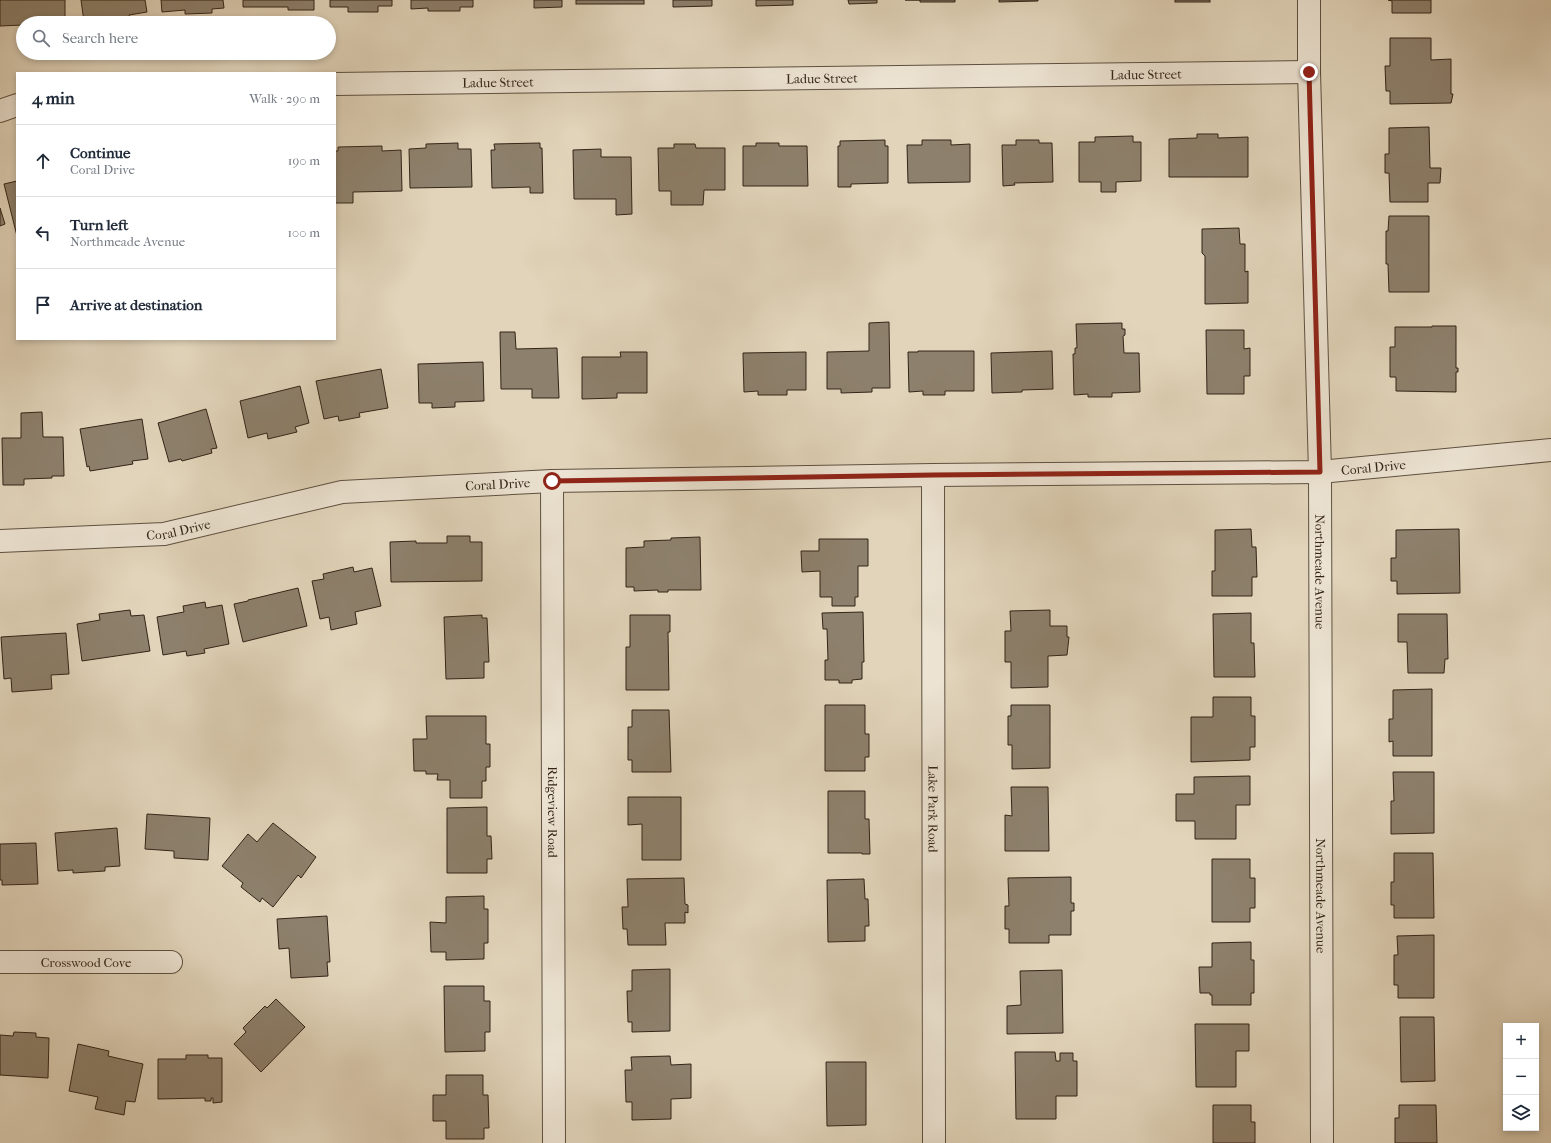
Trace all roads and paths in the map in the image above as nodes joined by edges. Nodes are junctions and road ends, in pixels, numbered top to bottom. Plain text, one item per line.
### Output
1 (1309, 0) edge
2 (1309, 72) junction
3 (336, 84) edge
4 (16, 105) edge
5 (0, 111) edge
6 (1551, 450) edge
7 (1320, 472) junction
8 (933, 475) junction
9 (552, 481) junction
10 (0, 541) edge
11 (0, 962) edge
12 (171, 962) dead end
13 (554, 1143) edge
14 (934, 1143) edge
15 (1322, 1143) edge

1 - 2 street, Northmeade Avenue
2 - 3 street, Ladue Street
2 - 7 street, Northmeade Avenue
4 - 5 street
6 - 7 street, Coral Drive
7 - 8 street, Coral Drive
7 - 15 street, Northmeade Avenue
8 - 9 street, Coral Drive
8 - 14 street, Lake Park Road
9 - 10 street, Coral Drive
9 - 13 street, Ridgeview Road
11 - 12 street, Crosswood Cove

